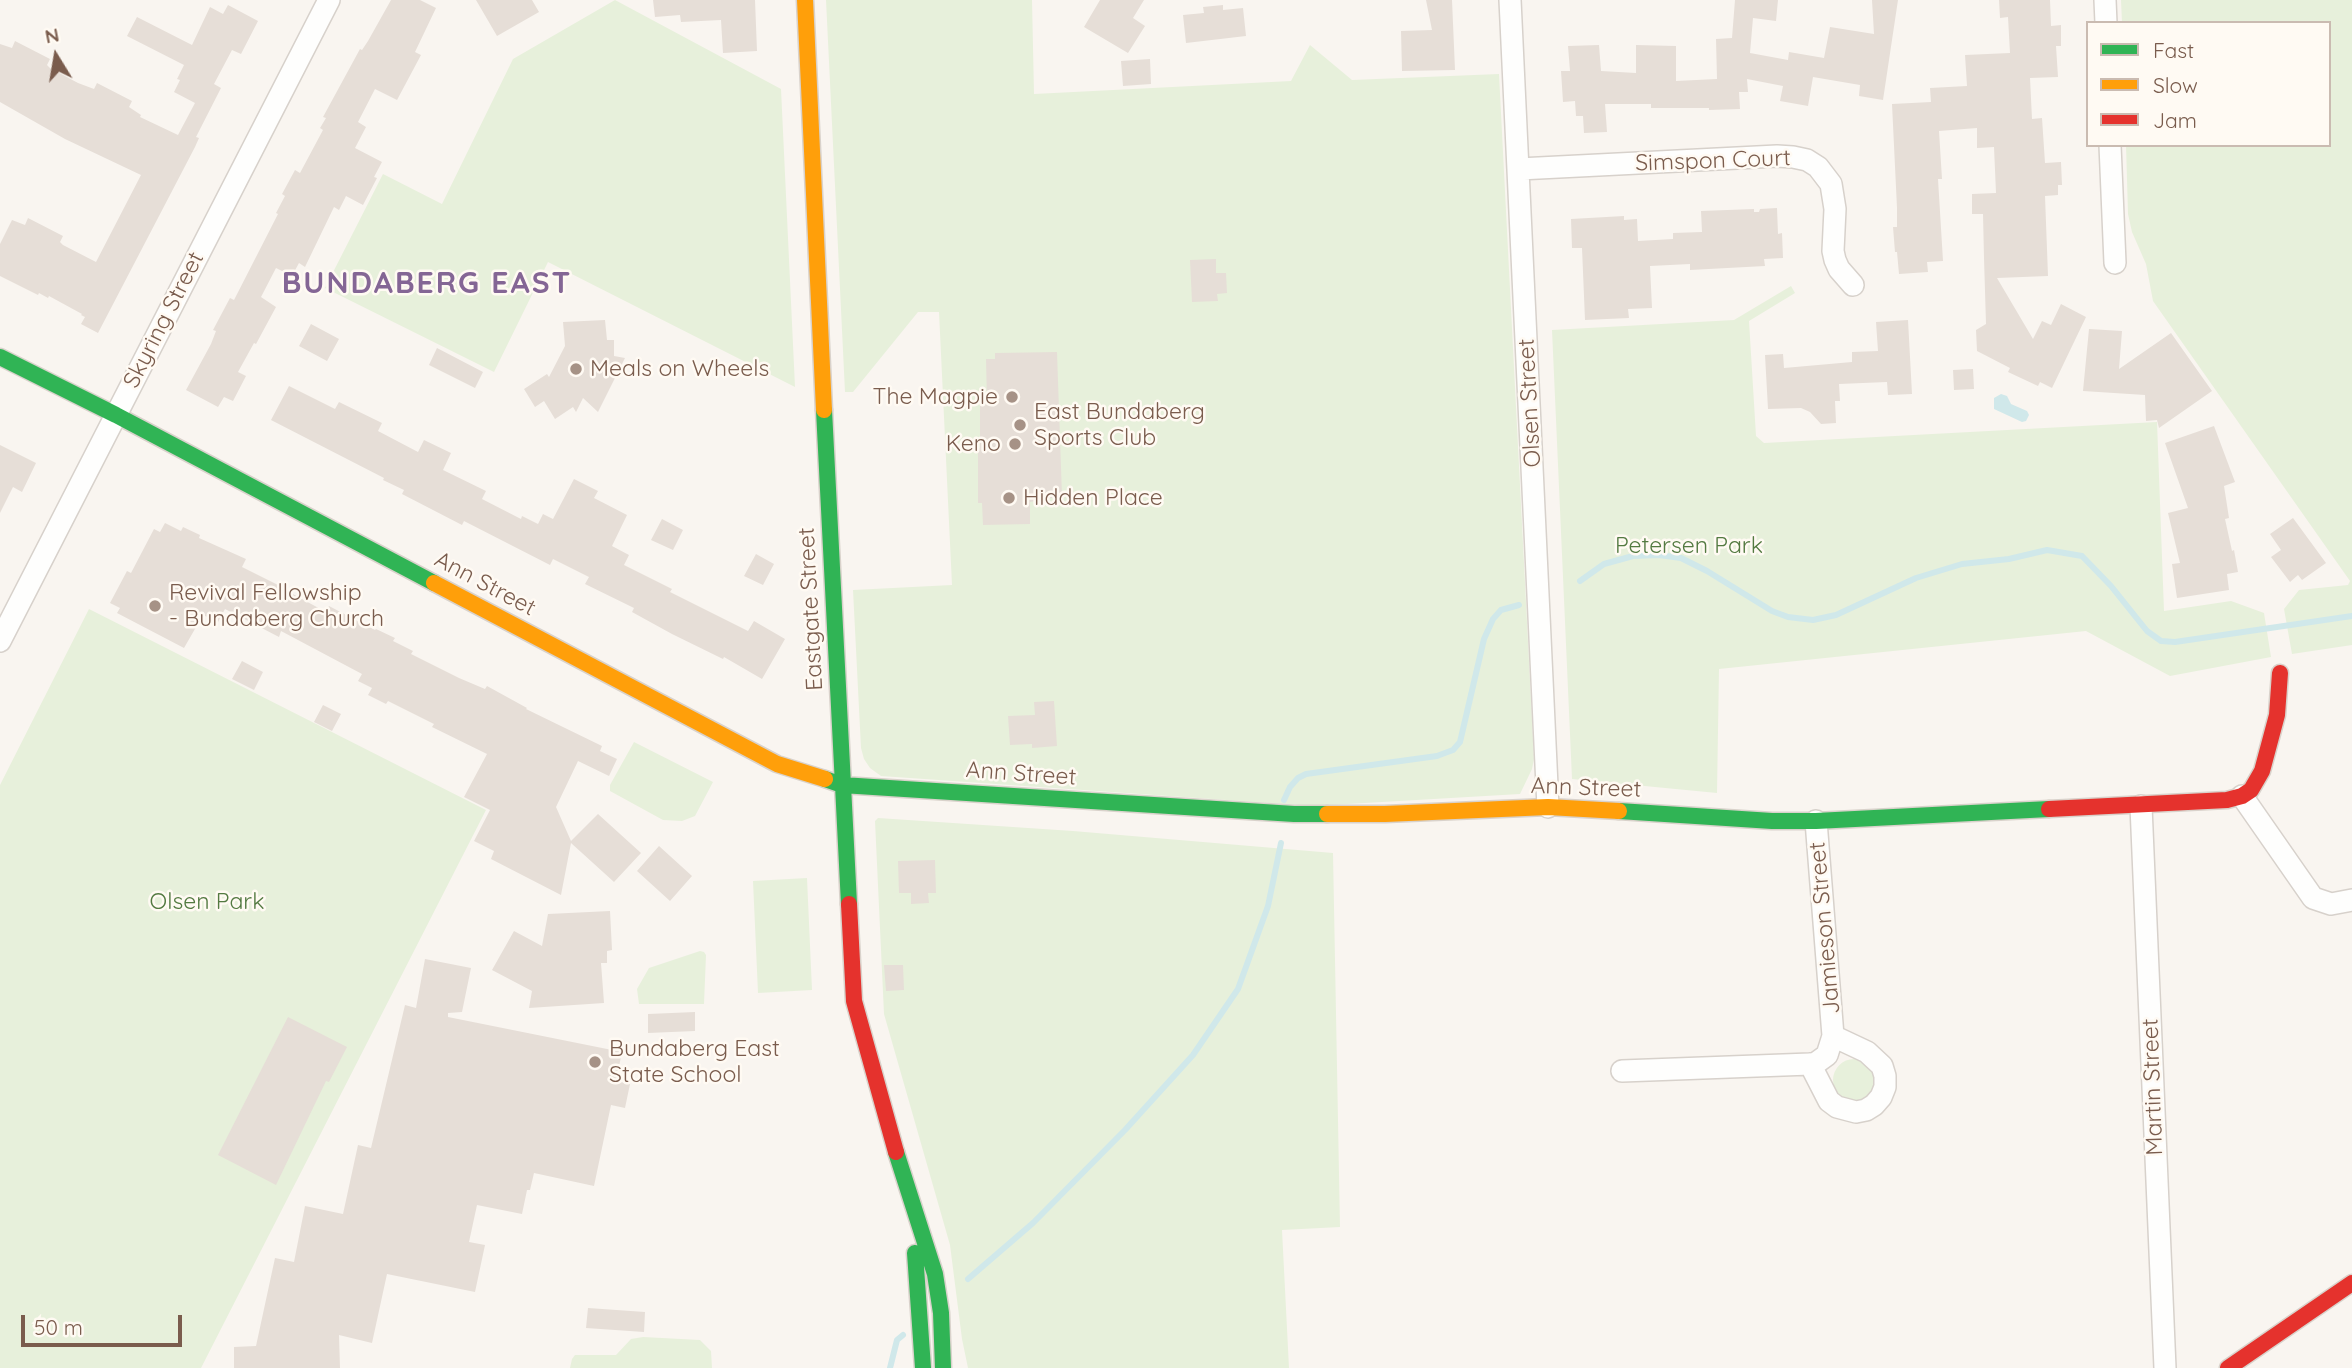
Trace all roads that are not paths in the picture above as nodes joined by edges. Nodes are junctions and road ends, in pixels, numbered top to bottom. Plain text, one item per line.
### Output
1 (329, 0) edge
2 (805, 0) edge
3 (1510, 0) edge
4 (2105, 0) edge
5 (2106, 21) edge
6 (2110, 147) edge
7 (1519, 169) junction
8 (2115, 262) dead end
9 (1853, 285) dead end
10 (0, 357) edge
11 (116, 415) junction
12 (0, 641) edge
13 (2280, 673) dead end
14 (842, 785) junction
15 (2242, 796) junction
16 (2141, 806) junction
17 (1548, 807) junction
18 (1816, 821) junction
19 (2352, 900) edge
20 (1833, 1036) junction
21 (1810, 1064) junction
22 (1622, 1071) dead end
23 (913, 1209) junction
24 (2352, 1283) edge
25 (923, 1368) edge
26 (943, 1368) edge
27 (2165, 1368) edge
28 (2228, 1368) edge

1 - 11 street, Skyring Street
2 - 14 street, Eastgate Street
3 - 7 street, Olsen Street
4 - 5 street
6 - 8 street
7 - 9 street, Simspon Court
7 - 17 street, Olsen Street
10 - 11 street, Ann Street
11 - 12 street, Skyring Street
11 - 14 street, Ann Street
13 - 15 street
14 - 17 street, Ann Street
14 - 23 street, Eastgate Street
15 - 16 street, Ann Street
15 - 19 street
16 - 18 street, Ann Street
16 - 27 street, Martin Street
17 - 18 street, Ann Street
18 - 20 street, Jamieson Street
20 - 21 street, Jamieson Street
20 - 21 street, Jamieson Street
21 - 22 street
23 - 25 street, Eastgate Street
23 - 26 street, Eastgate Street
24 - 28 street

